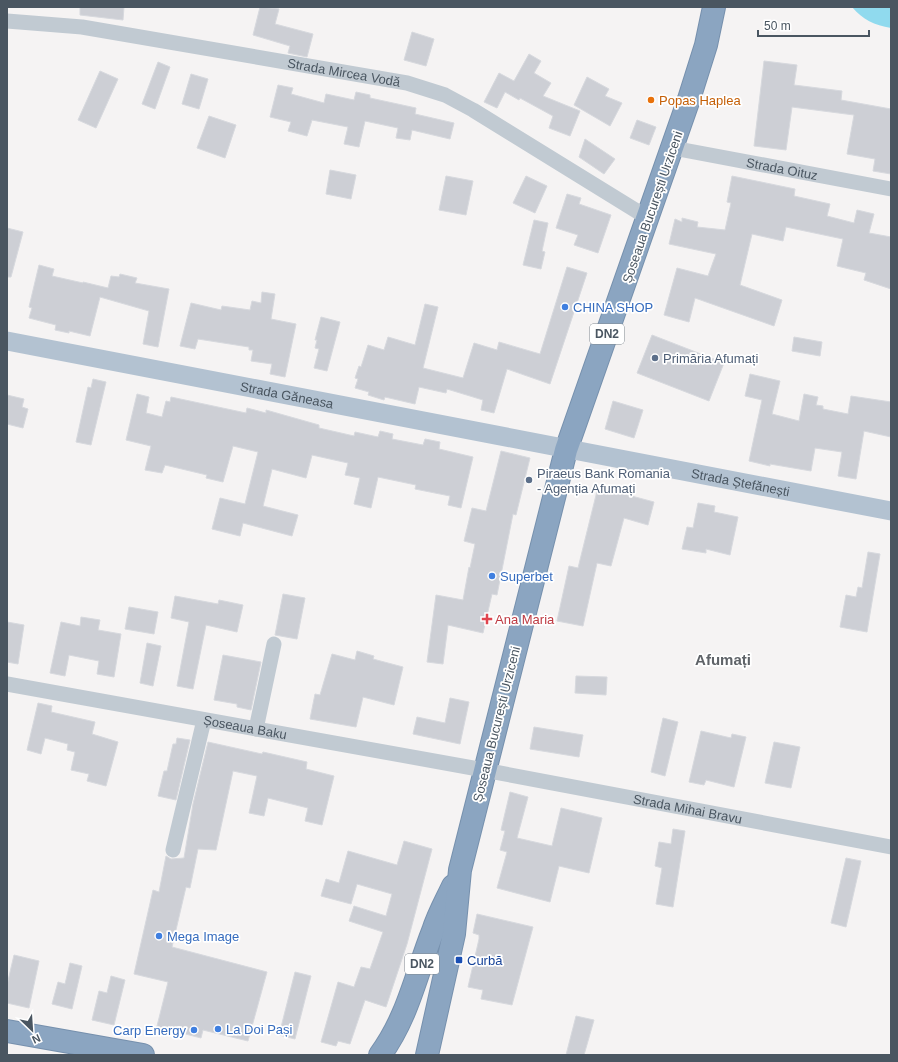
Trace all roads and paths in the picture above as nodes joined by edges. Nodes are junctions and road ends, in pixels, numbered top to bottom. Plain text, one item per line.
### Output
1 (714, 7) edge
2 (7, 21) edge
3 (673, 148) junction
4 (891, 189) edge
5 (648, 218) junction
6 (7, 341) edge
7 (566, 450) junction
8 (891, 512) edge
9 (274, 644) dead end
10 (7, 684) edge
11 (204, 720) junction
12 (256, 729) junction
13 (484, 770) junction
14 (891, 848) edge
15 (173, 850) dead end
16 (460, 870) junction
17 (7, 1031) edge
18 (143, 1055) edge
19 (380, 1055) edge
20 (427, 1055) edge

1 - 3 highway, Șoseaua București Urziceni / DN2
2 - 5 street, Strada Mircea Vodă
3 - 4 street, Strada Oituz
3 - 5 highway, Șoseaua București Urziceni / DN2
5 - 7 highway, Șoseaua București Urziceni / DN2
6 - 7 main road, Strada Găneasa
7 - 8 main road, Strada Ștefănești
7 - 13 highway, Șoseaua București Urziceni / DN2
9 - 12 street
10 - 11 street, Șoseaua Baku
11 - 12 street, Șoseaua Baku
11 - 15 street
12 - 13 street, Șoseaua Baku
13 - 14 street, Strada Mihai Bravu
13 - 16 highway, Șoseaua București Urziceni / DN2
16 - 19 highway, Șoseaua București Urziceni / DN2
16 - 20 highway, Șoseaua București Urziceni / DN2
17 - 18 highway

